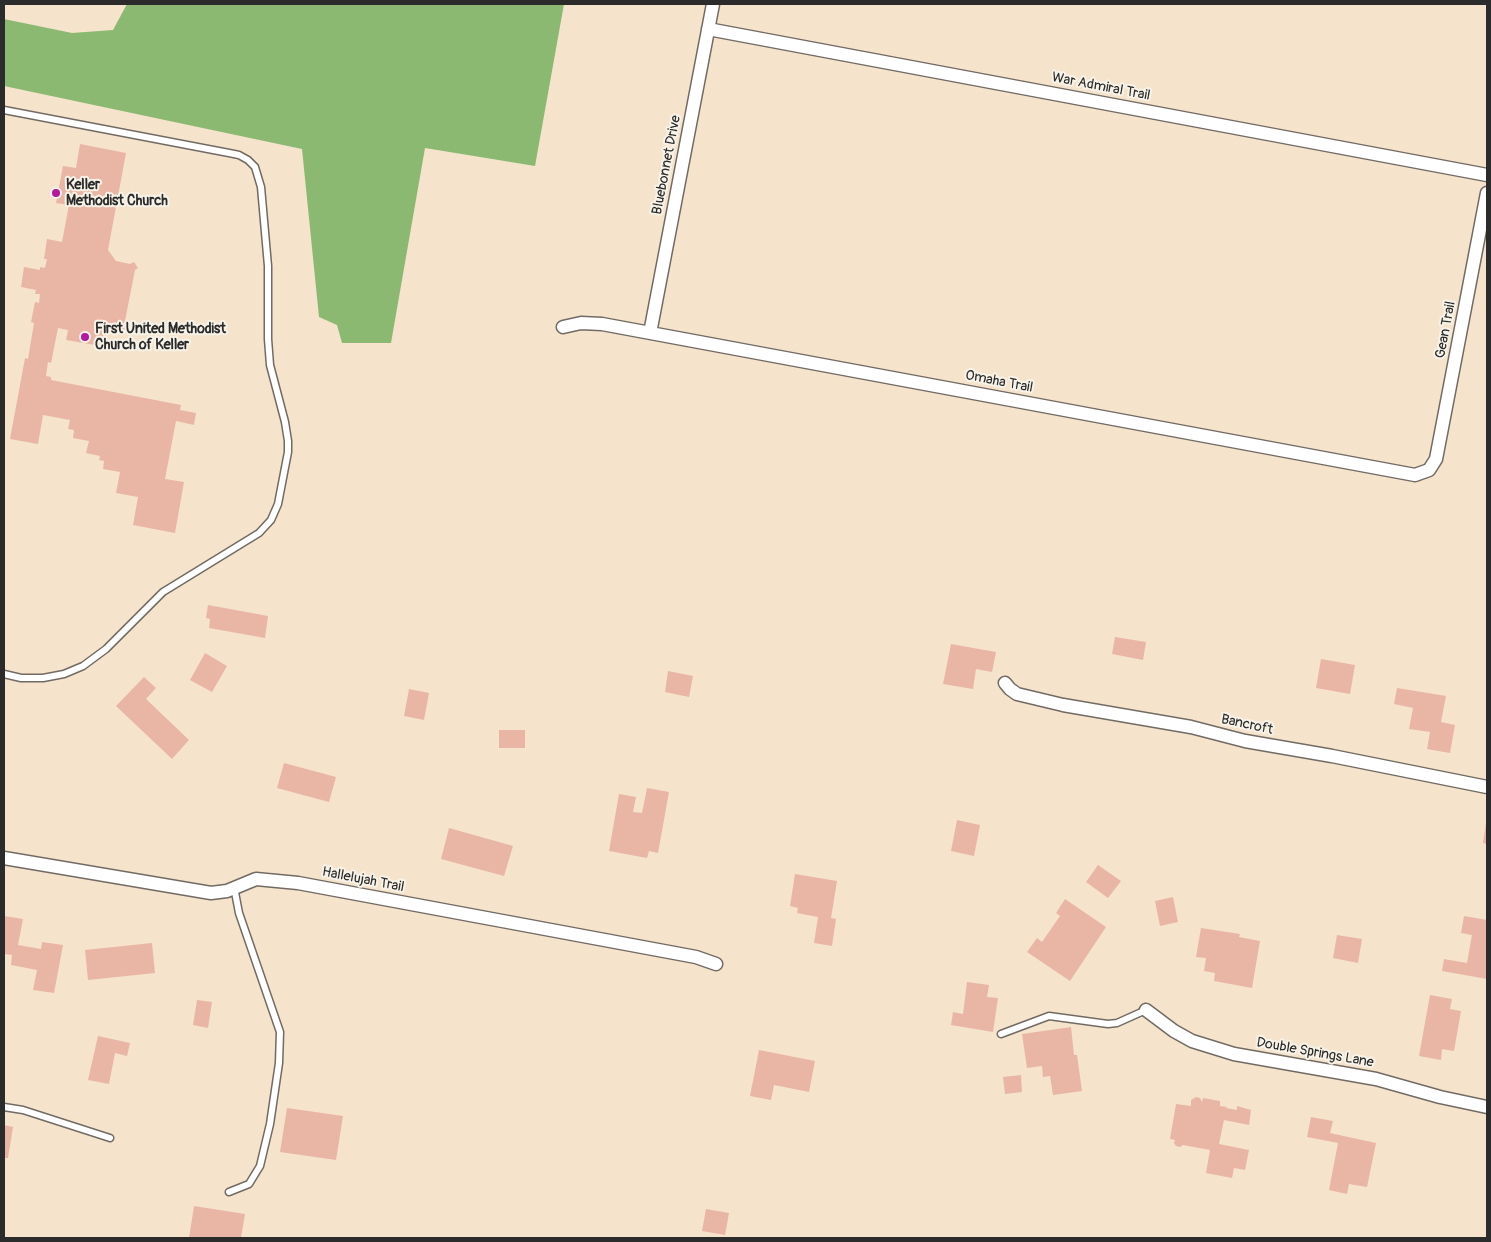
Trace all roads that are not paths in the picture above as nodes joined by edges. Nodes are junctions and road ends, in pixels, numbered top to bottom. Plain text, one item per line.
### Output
1 (713, 4) edge
2 (708, 29) junction
3 (4, 110) edge
4 (1487, 175) edge
5 (1487, 193) edge
6 (563, 327) dead end
7 (650, 333) junction
8 (1428, 470) joint
9 (4, 674) edge
10 (1005, 683) dead end
11 (1487, 787) edge
12 (4, 858) edge
13 (234, 887) junction
14 (716, 964) dead end
15 (1146, 1010) joint
16 (1001, 1034) dead end
17 (4, 1107) edge
18 (1487, 1107) edge
19 (110, 1138) dead end
20 (229, 1192) dead end

1 - 2 street, Bluebonnet Drive
2 - 4 street, War Admiral Trail
2 - 7 street, Bluebonnet Drive
3 - 9 lane
5 - 8 street, Gean Trail
6 - 7 street, Omaha Trail
7 - 8 street, Omaha Trail
10 - 11 street, Bancroft
12 - 13 street, Hallelujah Trail
13 - 14 street, Hallelujah Trail
13 - 20 lane
15 - 16 lane
15 - 18 street, Double Springs Lane
17 - 19 lane

